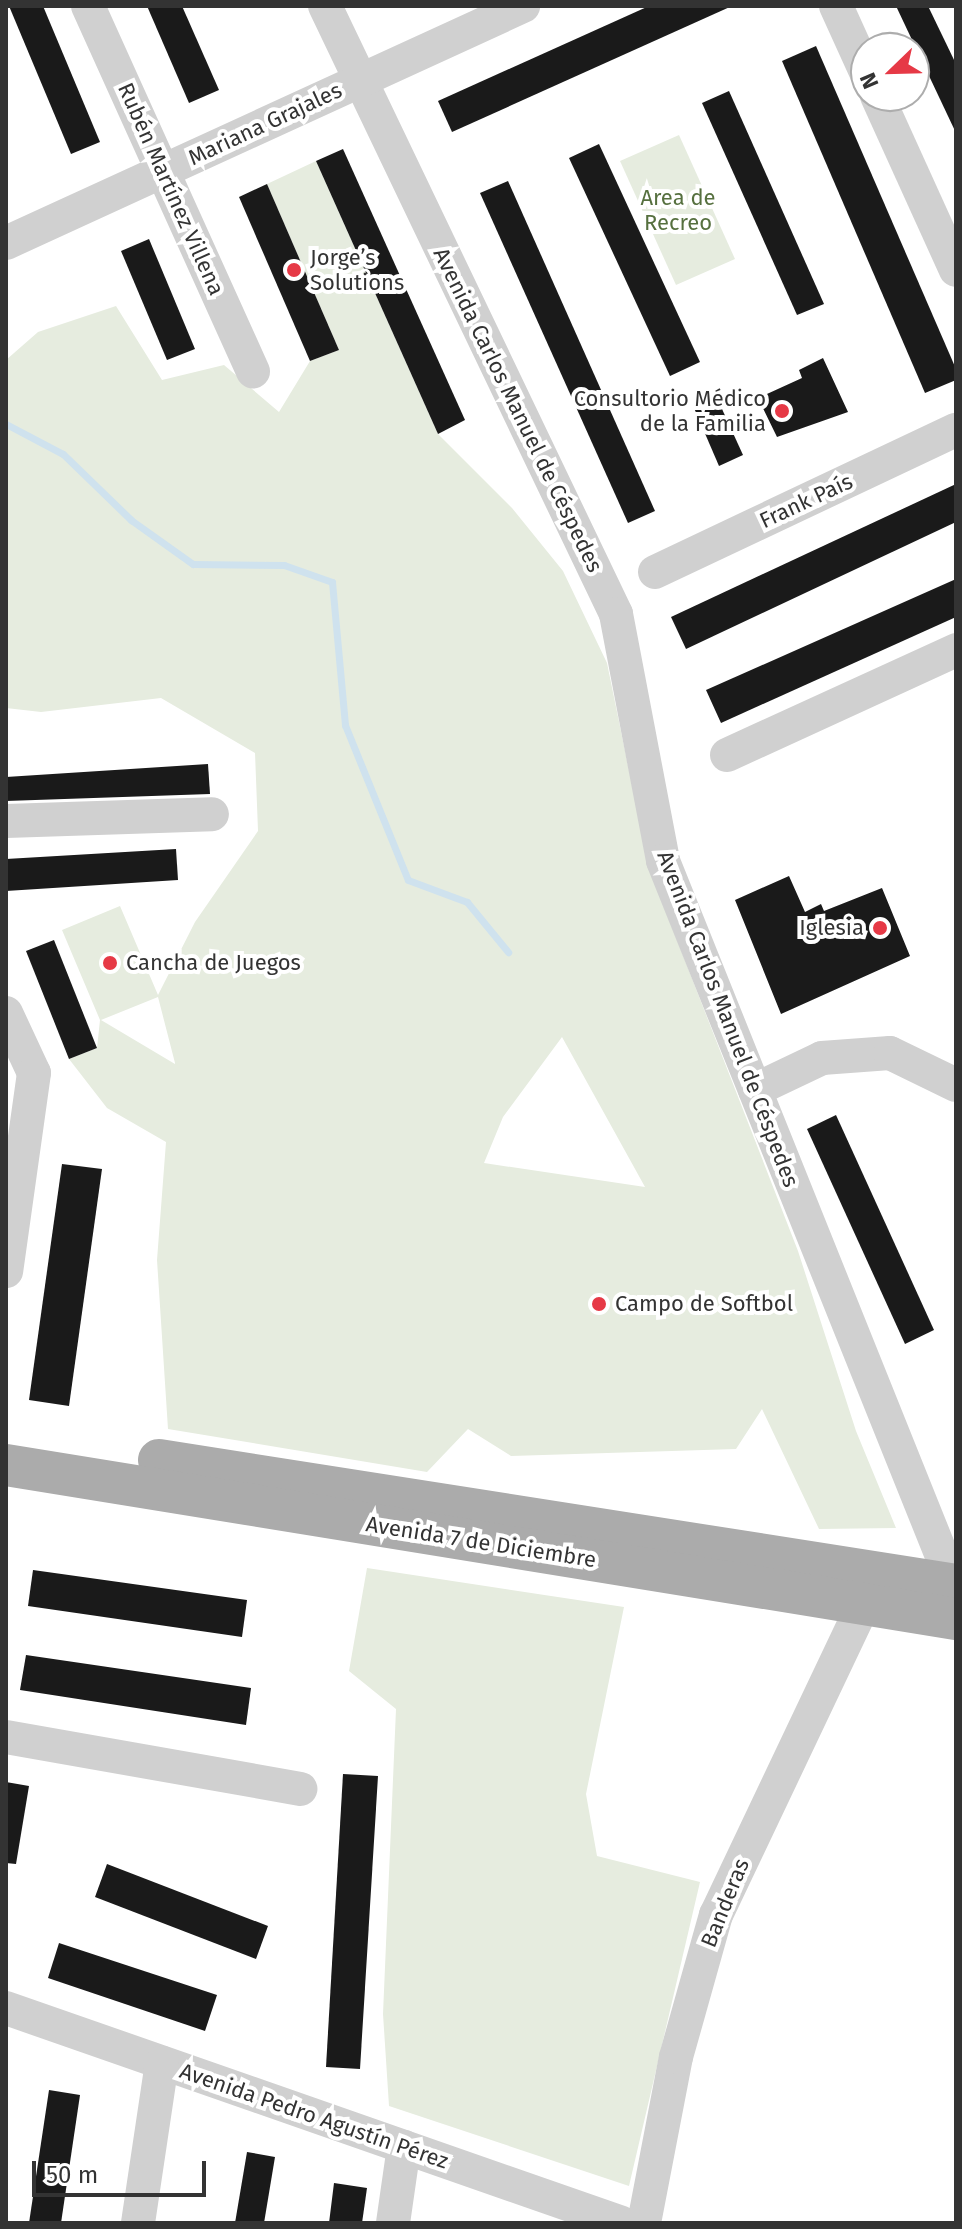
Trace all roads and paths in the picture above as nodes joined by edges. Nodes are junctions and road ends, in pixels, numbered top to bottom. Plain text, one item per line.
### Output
1 (88, 6) edge
2 (325, 6) edge
3 (523, 6) edge
4 (836, 6) edge
5 (850, 37) edge
6 (359, 81) junction
7 (884, 112) edge
8 (163, 171) junction
9 (6, 243) edge
10 (956, 270) edge
11 (253, 371) dead end
12 (956, 430) edge
13 (655, 572) dead end
14 (956, 650) edge
15 (727, 755) dead end
16 (212, 814) dead end
17 (6, 821) edge
18 (6, 1013) edge
19 (20, 1082) edge
20 (956, 1085) edge
21 (755, 1090) junction
22 (6, 1271) edge
23 (6, 1436) edge
24 (6, 1465) edge
25 (955, 1595) edge
26 (864, 1604) junction
27 (6, 1737) edge
28 (300, 1789) dead end
29 (6, 2008) edge
30 (162, 2063) junction
31 (404, 2147) junction
32 (138, 2223) edge
33 (393, 2223) edge
34 (622, 2223) edge
35 (644, 2223) edge

1 - 8 street, Rubén Martínez Villena
2 - 6 street, Avenida Carlos Manuel de Céspedes
3 - 6 street, Mariana Grajales
4 - 5 street
6 - 8 street, Mariana Grajales
6 - 21 street, Avenida Carlos Manuel de Céspedes
7 - 10 street
8 - 9 street, Mariana Grajales
8 - 11 street, Rubén Martínez Villena
12 - 13 street, Frank País
14 - 15 street
16 - 17 street
18 - 19 street
19 - 22 street
20 - 21 street
21 - 25 street, Avenida Carlos Manuel de Céspedes
23 - 25 main road, Avenida 7 de Diciembre
24 - 26 main road, Avenida 7 de Diciembre
25 - 26 main road, Avenida 7 de Diciembre
26 - 35 street, Banderas
27 - 28 street
29 - 30 street, Avenida Pedro Agustín Pérez
30 - 31 street, Avenida Pedro Agustín Pérez
30 - 32 street
31 - 33 street
31 - 34 street, Avenida Pedro Agustín Pérez

